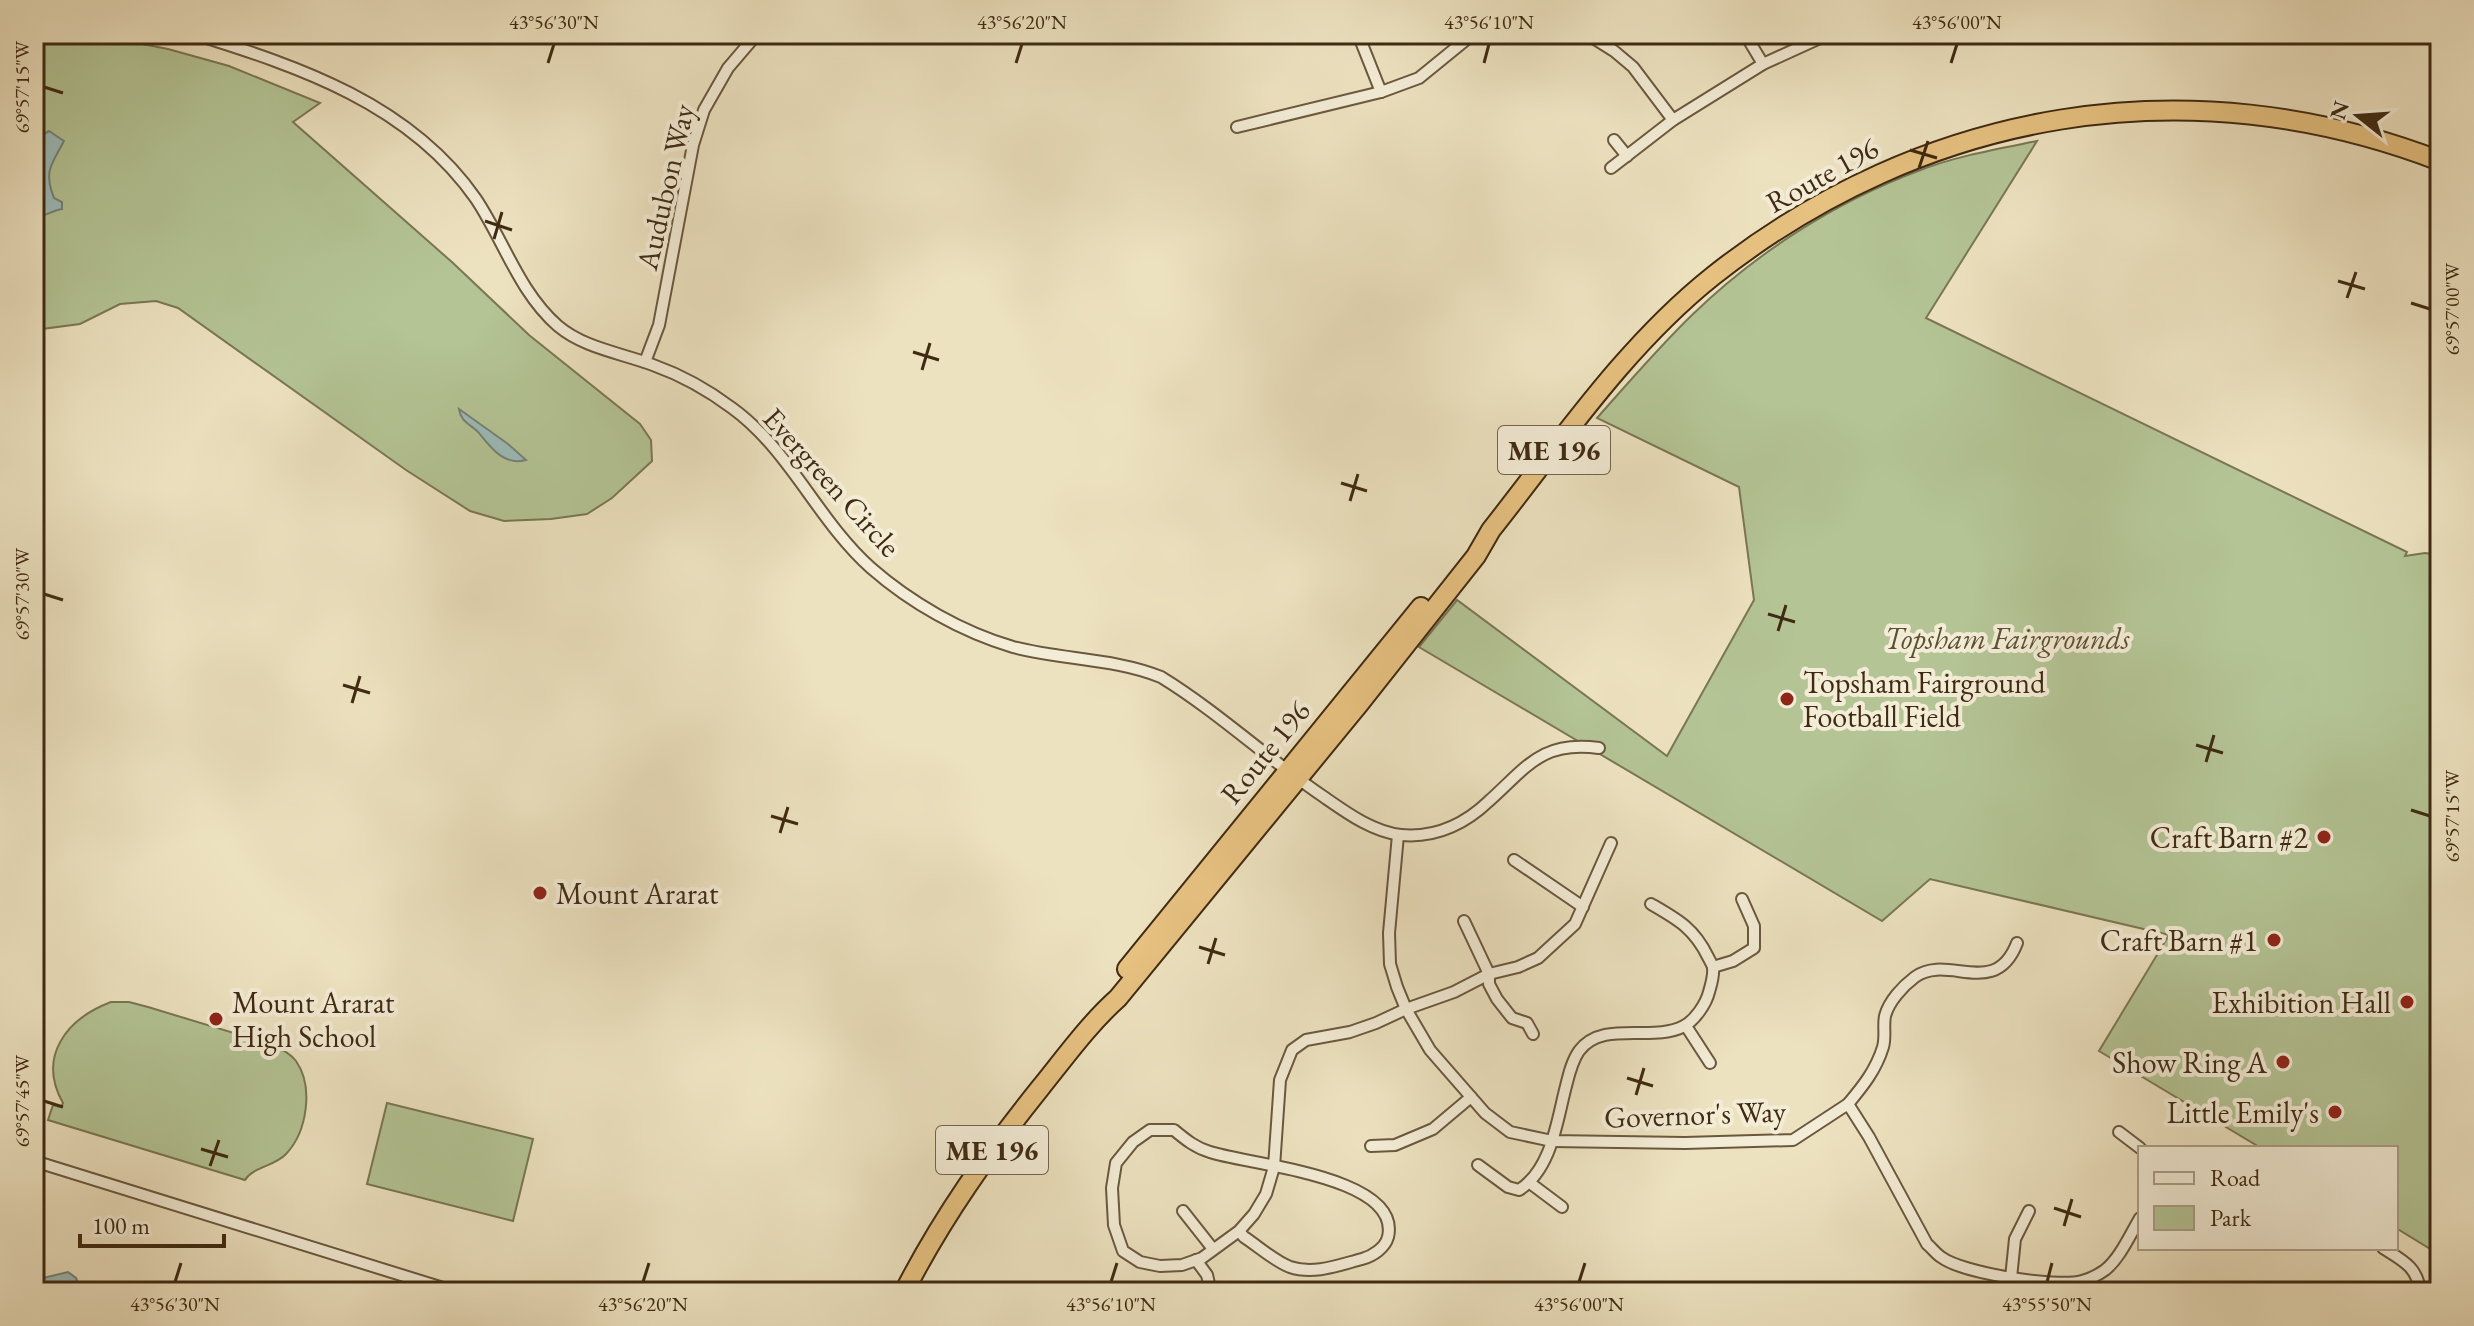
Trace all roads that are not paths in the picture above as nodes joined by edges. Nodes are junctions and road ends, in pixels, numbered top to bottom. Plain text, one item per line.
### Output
1 (194, 34) edge
2 (757, 34) edge
3 (1358, 34) edge
4 (1473, 34) edge
5 (1587, 34) edge
6 (1745, 34) edge
7 (1829, 34) edge
8 (1763, 64) junction
9 (1381, 92) junction
10 (1673, 120) junction
11 (1237, 127) dead end
12 (1614, 140) dead end
13 (1627, 156) junction
14 (2440, 161) edge
15 (1611, 168) dead end
16 (645, 362) junction
17 (1599, 748) dead end
18 (1292, 775) junction
19 (1398, 835) junction
20 (1611, 843) dead end
21 (1514, 860) dead end
22 (1742, 899) dead end
23 (1651, 904) dead end
24 (1583, 907) junction
25 (1464, 921) dead end
26 (2017, 943) dead end
27 (1713, 967) junction
28 (1489, 974) junction
29 (1406, 1009) junction
30 (1686, 1026) junction
31 (1533, 1034) dead end
32 (1710, 1063) dead end
33 (1471, 1097) junction
34 (1848, 1104) junction
35 (2119, 1132) dead end
36 (1552, 1141) junction
37 (1371, 1146) dead end
38 (2138, 1146) edge
39 (34, 1161) edge
40 (1478, 1165) dead end
41 (1274, 1167) junction
42 (1530, 1183) junction
43 (1562, 1207) dead end
44 (1183, 1211) dead end
45 (2029, 1211) dead end
46 (2138, 1221) edge
47 (1239, 1231) junction
48 (1213, 1249) junction
49 (2386, 1250) edge
50 (1196, 1260) junction
51 (2011, 1278) junction
52 (456, 1292) edge
53 (904, 1292) edge
54 (1211, 1292) edge
55 (2420, 1292) edge

1 - 16 street, Evergreen Circle
2 - 16 street, Audubon Way
3 - 9 street
4 - 9 street
5 - 10 street
6 - 8 street
7 - 8 street
8 - 10 street
9 - 11 street
10 - 13 street
12 - 13 street
13 - 15 street
14 - 18 highway, Route 196 / ME 196
16 - 18 street, Evergreen Circle
17 - 19 street
18 - 19 street, Evergreen Circle
18 - 53 highway, Route 196 / ME 196
19 - 29 street, Governor's Way
20 - 24 street
21 - 24 street
22 - 27 street
23 - 27 street
24 - 28 street
25 - 28 street
26 - 34 street, Governor's Way
27 - 30 street
28 - 29 street
28 - 31 street
29 - 33 street, Governor's Way
29 - 41 street
30 - 32 street
30 - 36 street
33 - 36 street, Governor's Way
33 - 37 street
34 - 36 street, Governor's Way
34 - 51 street
35 - 38 street
36 - 42 street
39 - 52 street
40 - 42 street
41 - 47 street
41 - 47 street
41 - 50 street
42 - 43 street
44 - 48 street
45 - 51 street
46 - 51 street
47 - 48 street
48 - 50 street
49 - 55 street
50 - 54 street

